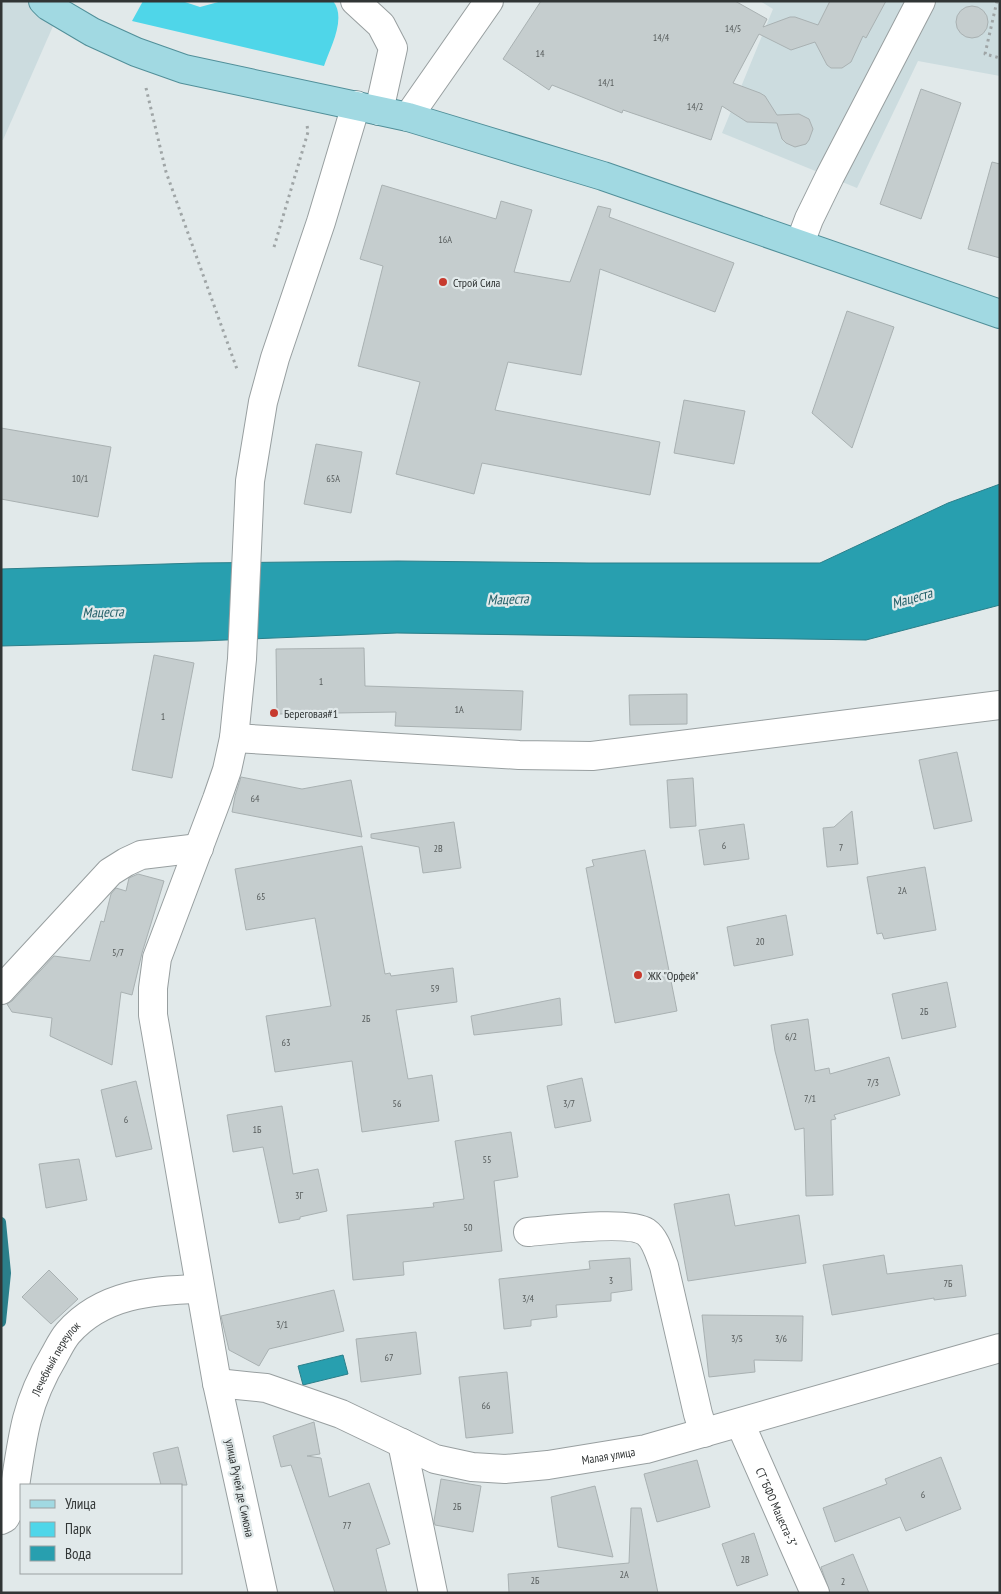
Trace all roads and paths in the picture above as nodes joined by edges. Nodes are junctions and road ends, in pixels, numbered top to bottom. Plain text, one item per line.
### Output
1 (43, 1) edge
2 (355, 1) edge
3 (490, 1) edge
4 (921, 1) edge
5 (997, 1) edge
6 (1000, 58) edge
7 (144, 80) dead end
8 (368, 108) junction
9 (408, 117) junction
10 (800, 243) junction
11 (1000, 314) edge
12 (238, 380) dead end
13 (1000, 705) edge
14 (234, 738) junction
15 (199, 848) junction
16 (1, 990) edge
17 (528, 1232) dead end
18 (200, 1289) junction
19 (1000, 1348) edge
20 (217, 1383) junction
21 (740, 1423) junction
22 (704, 1433) junction
23 (402, 1443) junction
24 (1, 1520) edge
25 (263, 1593) edge
26 (433, 1593) edge
27 (815, 1593) edge

1 - 8 main road
2 - 8 street, улица Ручей де Симона
3 - 9 street
4 - 10 street
5 - 6 path
7 - 12 path
8 - 9 main road
8 - 14 street, улица Ручей де Симона
9 - 10 main road
10 - 11 main road
13 - 14 street
14 - 15 street, улица Ручей де Симона
15 - 16 street
15 - 18 street, улица Ручей де Симона
17 - 22 street
18 - 20 street, улица Ручей де Симона
18 - 24 street, Лечебный переулок
19 - 21 street, Малая улица
20 - 23 street, Малая улица
20 - 25 street, улица Ручей де Симона
21 - 22 street, Малая улица
21 - 27 street, СТ "БФО Мацеста-3"
22 - 23 street, Малая улица
23 - 26 street

